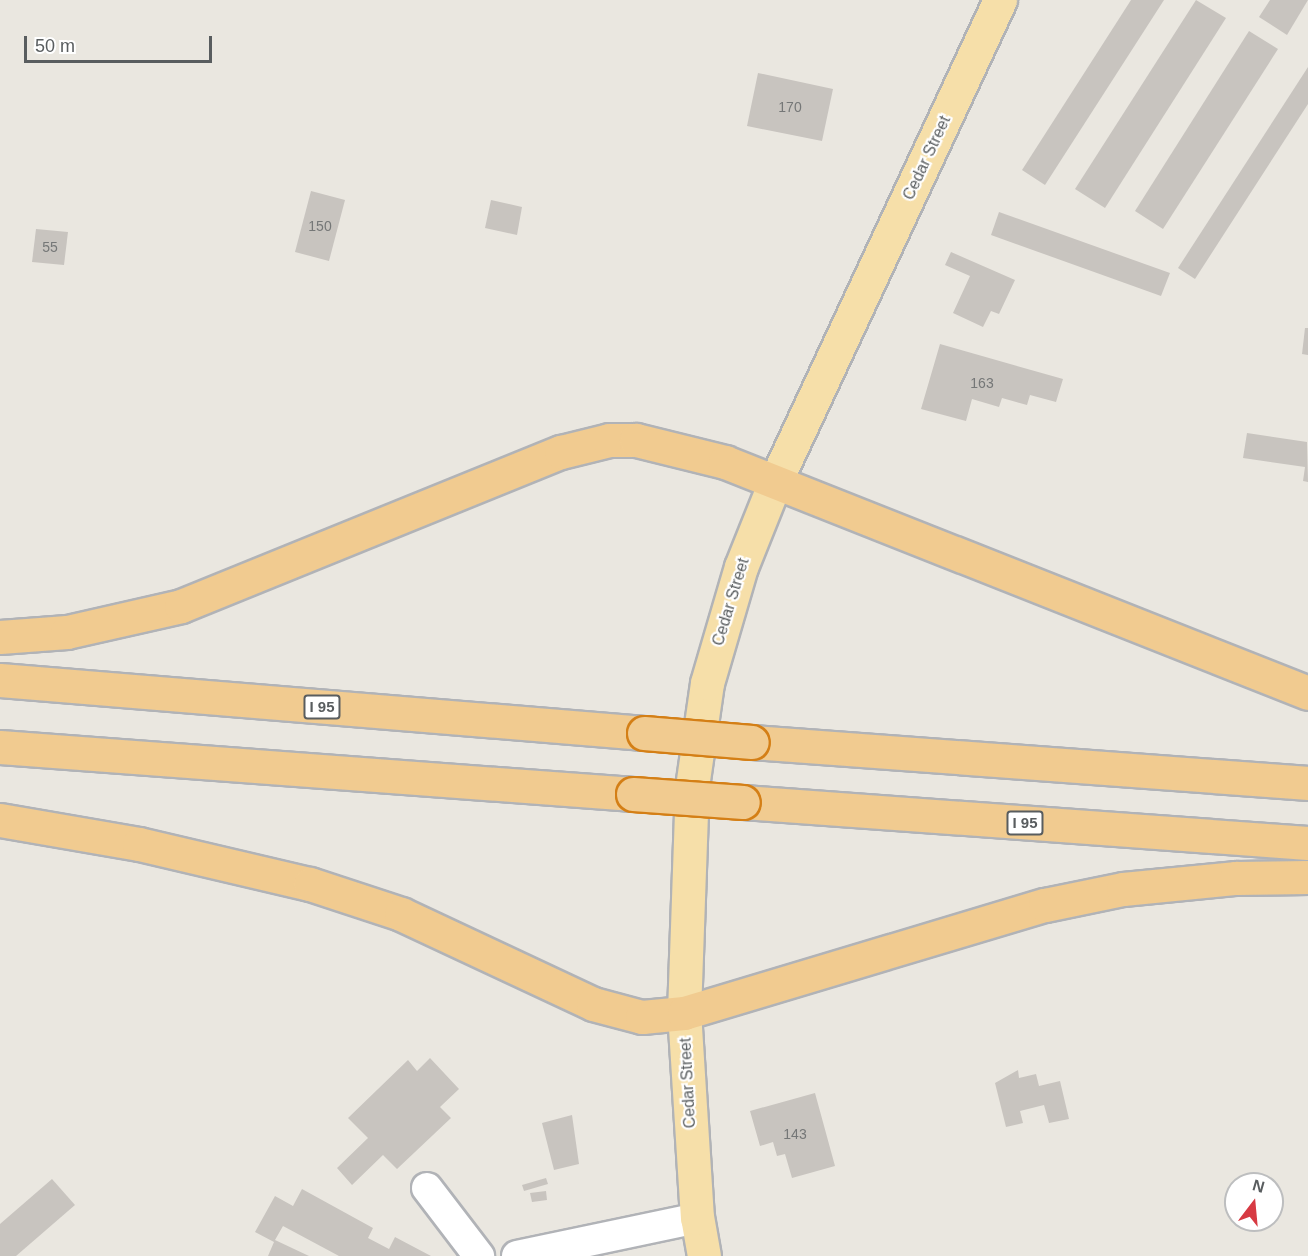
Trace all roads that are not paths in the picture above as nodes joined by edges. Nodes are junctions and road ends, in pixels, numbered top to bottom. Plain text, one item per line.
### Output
1 (1000, 0) edge
2 (775, 482) junction
3 (0, 637) edge
4 (0, 680) edge
5 (1308, 693) edge
6 (0, 747) edge
7 (1308, 783) edge
8 (0, 820) edge
9 (1308, 843) edge
10 (1308, 877) edge
11 (684, 1013) junction
12 (427, 1188) dead end
13 (697, 1218) junction
14 (479, 1256) edge
15 (517, 1256) edge
16 (704, 1256) edge

1 - 2 main road, Cedar Street
2 - 3 highway
2 - 5 highway
2 - 11 main road, Cedar Street
4 - 7 highway, I 95, bridge
6 - 9 highway, I 95, bridge
8 - 11 highway
10 - 11 highway
11 - 13 main road, Cedar Street
12 - 14 street
13 - 15 street
13 - 16 main road, Cedar Street

